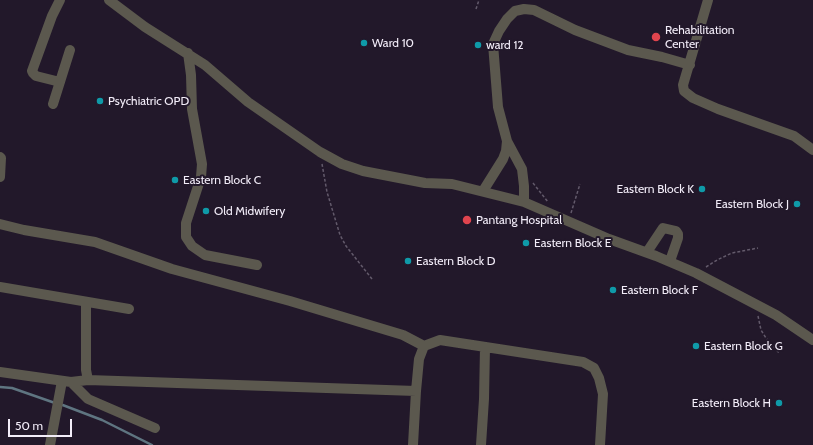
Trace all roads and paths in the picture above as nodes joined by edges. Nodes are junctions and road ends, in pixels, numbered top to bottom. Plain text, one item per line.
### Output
1 (60, 0) edge
2 (109, 0) edge
3 (479, 0) edge
4 (708, 0) edge
5 (476, 9) dead end
6 (70, 50) dead end
7 (188, 53) junction
8 (690, 65) junction
9 (60, 82) junction
10 (53, 104) dead end
11 (507, 141) junction
12 (813, 150) edge
13 (320, 152) junction
14 (0, 157) edge
15 (0, 177) edge
16 (531, 180) dead end
17 (580, 184) dead end
18 (483, 192) junction
19 (524, 202) junction
20 (550, 204) dead end
21 (569, 220) junction
22 (0, 224) edge
23 (758, 248) dead end
24 (647, 252) junction
25 (670, 261) junction
26 (257, 266) dead end
27 (696, 273) junction
28 (372, 279) dead end
29 (0, 287) edge
30 (750, 300) junction
31 (86, 302) junction
32 (130, 309) dead end
33 (813, 340) edge
34 (424, 346) junction
35 (485, 347) junction
36 (780, 354) dead end
37 (0, 372) edge
38 (88, 380) junction
39 (66, 381) junction
40 (416, 391) junction
41 (155, 428) dead end
42 (50, 445) edge
43 (413, 445) edge
44 (480, 445) edge
45 (600, 445) edge

1 - 9 street
2 - 7 street
3 - 5 path
4 - 8 street
6 - 9 street
7 - 13 street
7 - 26 street
8 - 11 street
8 - 12 street
9 - 10 street
11 - 18 street
11 - 19 street
13 - 18 street
13 - 28 path
14 - 15 street
16 - 20 path
17 - 21 path
18 - 19 street
19 - 21 street
21 - 24 street
22 - 34 street
23 - 27 path
24 - 25 street
24 - 25 street
25 - 27 street
27 - 30 street
29 - 31 street
30 - 33 street
30 - 36 path
31 - 32 street
31 - 38 street
34 - 35 street
34 - 40 street
35 - 44 street
35 - 45 street
37 - 39 street
38 - 39 street
38 - 40 street
39 - 41 street
39 - 42 street
40 - 43 street

